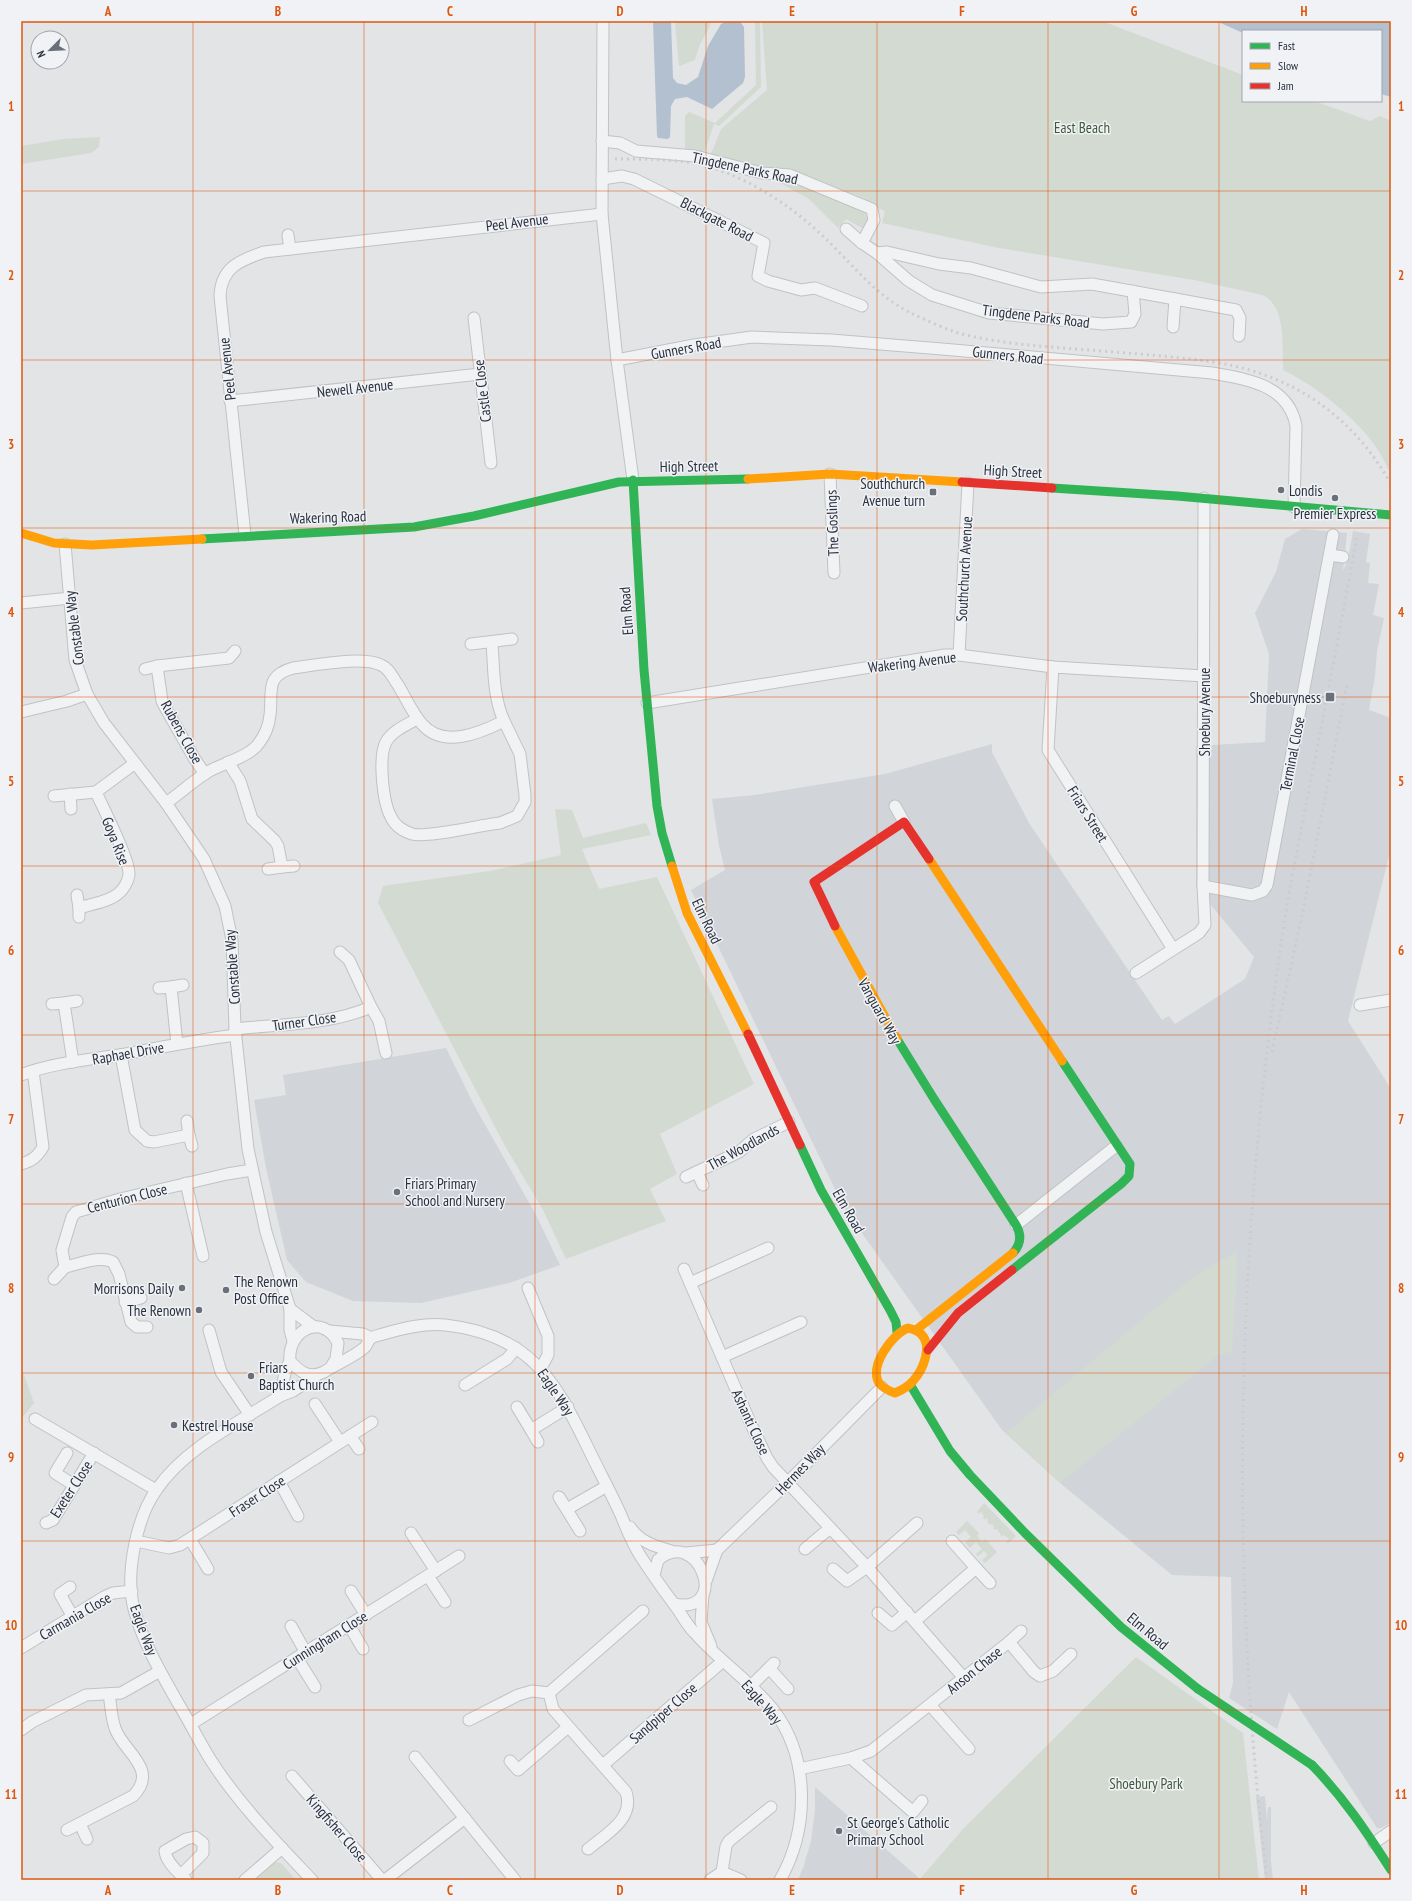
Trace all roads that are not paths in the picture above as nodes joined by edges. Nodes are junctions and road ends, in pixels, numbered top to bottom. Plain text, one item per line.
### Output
1 (603, 21) edge
2 (602, 141) junction
3 (602, 179) junction
4 (602, 214) junction
5 (846, 229) dead end
6 (288, 235) dead end
7 (862, 244) junction
8 (290, 249) junction
9 (877, 253) junction
10 (1134, 291) junction
11 (1175, 298) junction
12 (862, 306) dead end
13 (474, 318) dead end
14 (1173, 327) dead end
15 (1239, 336) dead end
16 (617, 360) junction
17 (480, 374) junction
18 (230, 401) junction
19 (491, 463) dead end
20 (830, 474) junction
21 (633, 480) junction
22 (968, 482) junction
23 (1204, 498) junction
24 (1294, 507) junction
25 (1391, 515) edge
26 (21, 532) edge
27 (245, 535) junction
28 (1333, 535) dead end
29 (65, 544) junction
30 (1330, 555) junction
31 (1343, 557) dead end
32 (834, 573) dead end
33 (70, 598) junction
34 (21, 603) edge
35 (512, 639) dead end
36 (492, 643) junction
37 (471, 644) dead end
38 (235, 651) dead end
39 (959, 655) junction
40 (157, 666) junction
41 (1053, 667) junction
42 (145, 669) dead end
43 (1204, 676) junction
44 (87, 694) junction
45 (647, 703) junction
46 (21, 712) edge
47 (417, 718) junction
48 (504, 721) junction
49 (228, 762) junction
50 (135, 763) junction
51 (206, 774) junction
52 (96, 792) junction
53 (70, 794) junction
54 (54, 796) dead end
55 (166, 803) junction
56 (894, 806) dead end
57 (71, 809) dead end
58 (904, 822) junction
59 (294, 866) dead end
60 (282, 867) junction
61 (268, 869) dead end
62 (1203, 886) junction
63 (77, 895) dead end
64 (1173, 949) junction
65 (340, 952) dead end
66 (1136, 973) dead end
67 (183, 985) dead end
68 (171, 987) junction
69 (159, 988) dead end
70 (1391, 1000) edge
71 (77, 1001) dead end
72 (64, 1003) junction
73 (52, 1004) dead end
74 (1360, 1005) dead end
75 (371, 1006) junction
76 (236, 1032) junction
77 (177, 1044) junction
78 (386, 1053) dead end
79 (121, 1054) junction
80 (73, 1062) junction
81 (33, 1071) junction
82 (21, 1075) edge
83 (187, 1121) dead end
84 (790, 1122) junction
85 (189, 1135) junction
86 (192, 1146) dead end
87 (1116, 1146) junction
88 (21, 1164) edge
89 (252, 1170) junction
90 (697, 1172) junction
91 (686, 1177) dead end
92 (186, 1183) junction
93 (703, 1185) dead end
94 (1016, 1225) junction
95 (768, 1248) dead end
96 (203, 1256) dead end
97 (999, 1263) junction
98 (65, 1267) junction
99 (684, 1270) dead end
100 (1007, 1276) junction
101 (54, 1279) dead end
102 (690, 1283) junction
103 (528, 1288) dead end
104 (141, 1298) dead end
105 (125, 1302) junction
106 (290, 1309) junction
107 (802, 1322) dead end
108 (147, 1327) dead end
109 (314, 1327) junction
110 (209, 1330) dead end
111 (916, 1330) junction
112 (329, 1331) junction
113 (897, 1332) junction
114 (371, 1338) junction
115 (293, 1341) junction
116 (516, 1348) junction
117 (928, 1350) junction
118 (722, 1357) junction
119 (290, 1361) junction
120 (331, 1367) junction
121 (541, 1368) junction
122 (317, 1375) junction
123 (465, 1385) dead end
124 (911, 1386) junction
125 (882, 1387) junction
126 (280, 1396) junction
127 (315, 1404) dead end
128 (568, 1407) junction
129 (517, 1408) dead end
130 (250, 1415) junction
131 (35, 1419) dead end
132 (372, 1422) dead end
133 (530, 1430) junction
134 (350, 1436) junction
135 (340, 1442) junction
136 (538, 1442) dead end
137 (359, 1449) dead end
138 (67, 1453) dead end
139 (94, 1453) junction
140 (279, 1481) junction
141 (788, 1482) junction
142 (74, 1486) junction
143 (607, 1486) junction
144 (156, 1490) junction
145 (559, 1497) dead end
146 (567, 1510) junction
147 (621, 1515) junction
148 (298, 1516) dead end
149 (917, 1522) dead end
150 (46, 1523) dead end
151 (830, 1528) junction
152 (580, 1531) dead end
153 (411, 1533) dead end
154 (190, 1539) junction
155 (136, 1541) junction
156 (952, 1541) dead end
157 (805, 1549) dead end
158 (717, 1550) junction
159 (671, 1552) junction
160 (686, 1553) junction
161 (459, 1556) dead end
162 (867, 1567) junction
163 (976, 1568) junction
164 (208, 1569) dead end
165 (833, 1570) dead end
166 (432, 1574) junction
167 (654, 1575) junction
168 (706, 1581) junction
169 (990, 1583) dead end
170 (70, 1587) dead end
171 (132, 1591) junction
172 (352, 1592) dead end
173 (704, 1595) junction
174 (445, 1602) dead end
175 (674, 1604) junction
176 (643, 1611) dead end
177 (906, 1612) junction
178 (878, 1613) dead end
179 (366, 1615) junction
180 (73, 1617) junction
181 (915, 1621) junction
182 (349, 1625) junction
183 (291, 1626) dead end
184 (1021, 1632) dead end
185 (1009, 1642) junction
186 (21, 1648) edge
187 (363, 1649) dead end
188 (712, 1649) junction
189 (1071, 1654) dead end
190 (301, 1655) junction
191 (723, 1661) junction
192 (160, 1672) junction
193 (964, 1678) junction
194 (751, 1686) junction
195 (315, 1687) dead end
196 (788, 1689) dead end
197 (549, 1693) junction
198 (109, 1694) junction
199 (930, 1706) junction
200 (469, 1720) dead end
201 (191, 1724) junction
202 (568, 1727) junction
203 (21, 1730) edge
204 (969, 1749) dead end
205 (415, 1757) dead end
206 (851, 1758) junction
207 (510, 1761) dead end
208 (603, 1765) junction
209 (799, 1769) junction
210 (292, 1776) dead end
211 (922, 1801) dead end
212 (771, 1807) dead end
213 (465, 1818) junction
214 (80, 1824) junction
215 (67, 1830) dead end
216 (1391, 1831) edge
217 (87, 1839) dead end
218 (1374, 1844) junction
219 (282, 1848) junction
220 (588, 1849) dead end
221 (1391, 1870) edge
222 (722, 1872) junction
223 (245, 1880) edge
224 (312, 1880) edge
225 (382, 1880) edge
226 (385, 1880) edge
227 (515, 1880) edge
228 (710, 1880) edge
229 (741, 1880) edge
230 (780, 1880) edge

1 - 2 street
2 - 3 street
2 - 7 street, Tingdene Parks Road
3 - 4 street
3 - 12 street, Blackgate Road
4 - 8 street, Peel Avenue
4 - 16 street
5 - 7 street, Tingdene Parks Road
6 - 8 street
7 - 9 street, Tingdene Parks Road
8 - 18 street, Peel Avenue
9 - 10 street, Tingdene Parks Road
9 - 10 street, Tingdene Parks Road
10 - 11 street, Tingdene Parks Road
11 - 14 street
11 - 15 street, Tingdene Parks Road
13 - 17 street, Castle Close
16 - 21 street
16 - 24 street, Gunners Road
17 - 18 street, Newell Avenue
17 - 19 street, Castle Close
18 - 27 street, Peel Avenue
20 - 21 street, High Street
20 - 22 street, High Street
20 - 32 street, The Goslings
21 - 27 street, Wakering Road
21 - 45 street, Elm Road
22 - 23 street, High Street
22 - 39 street, Southchurch Avenue
23 - 24 street, High Street
23 - 43 street, Shoebury Avenue
24 - 25 street, High Street
26 - 29 street, Wakering Road
27 - 29 street, Wakering Road
28 - 30 street, Terminal Close
29 - 33 street, Constable Way
30 - 31 street
30 - 62 street, Terminal Close
33 - 34 street
33 - 44 street, Constable Way
35 - 36 street
36 - 37 street
36 - 48 street
38 - 40 street
39 - 41 street, Wakering Avenue
39 - 45 street, Wakering Avenue
40 - 42 street
40 - 51 street, Rubens Close
41 - 43 street, Wakering Avenue
41 - 64 street, Friars Street
43 - 62 street, Shoebury Avenue
44 - 46 street
44 - 50 street, Constable Way
45 - 84 street, Elm Road
47 - 48 street
47 - 48 street
47 - 49 street
49 - 51 street
49 - 60 street
50 - 52 street
50 - 55 street, Constable Way
51 - 55 street
52 - 53 street
52 - 63 street, Goya Rise
53 - 54 street
53 - 57 street
55 - 76 street, Constable Way
56 - 58 street
58 - 87 street
58 - 94 street, Vanguard Way
59 - 60 street
60 - 61 street
62 - 64 street, Shoebury Avenue
64 - 66 street
65 - 75 street
67 - 68 street
68 - 69 street
68 - 77 street
70 - 74 street
71 - 72 street
72 - 73 street
72 - 80 street
75 - 76 street, Turner Close
75 - 78 street
76 - 77 street, Raphael Drive
76 - 89 street, Constable Way
77 - 79 street, Raphael Drive
79 - 80 street, Raphael Drive
79 - 85 street
80 - 81 street, Raphael Drive
81 - 82 street, Raphael Drive
81 - 88 street
83 - 85 street
84 - 90 street, The Woodlands
84 - 113 street, Elm Road
85 - 86 street
87 - 94 street
87 - 100 street
89 - 92 street, Centurion Close
89 - 106 street, Constable Way
90 - 91 street, The Woodlands
90 - 93 street, The Woodlands
92 - 96 street
92 - 98 street, Centurion Close
94 - 97 street
95 - 102 street
97 - 100 street
97 - 111 street
98 - 101 street
98 - 105 street
99 - 102 street, Ashanti Close
100 - 117 street
102 - 118 street, Ashanti Close
103 - 121 street
104 - 105 street
105 - 108 street
106 - 109 street
106 - 115 street, Constable Way
107 - 118 street
109 - 112 street
109 - 115 street
110 - 130 street
111 - 113 street
111 - 117 street
112 - 114 street
112 - 120 street
113 - 125 street
114 - 116 street, Eagle Way
114 - 120 street, Eagle Way
115 - 119 street
116 - 121 street, Eagle Way
116 - 123 street
117 - 124 street
118 - 141 street, Ashanti Close
119 - 122 street
119 - 126 street
120 - 122 street
121 - 128 street, Eagle Way
122 - 126 street, Eagle Way
124 - 125 street
124 - 218 street, Elm Road, bridge
125 - 141 street, Hermes Way
126 - 130 street, Eagle Way
127 - 135 street
128 - 133 street
128 - 143 street, Eagle Way
129 - 133 street
130 - 144 street, Eagle Way
131 - 139 street, Exeter Close
132 - 134 street, Fraser Close
133 - 136 street
134 - 135 street, Fraser Close
134 - 137 street
135 - 140 street, Fraser Close
138 - 142 street
139 - 142 street, Exeter Close
139 - 144 street, Exeter Close
140 - 148 street
140 - 154 street, Fraser Close
141 - 151 street, Ashanti Close
141 - 158 street, Hermes Way
142 - 150 street, Exeter Close
143 - 146 street
143 - 147 street, Eagle Way
144 - 155 street, Eagle Way
145 - 146 street
146 - 152 street
147 - 159 street, Eagle Way
147 - 167 street, Eagle Way
149 - 162 street
151 - 157 street
151 - 162 street, Ashanti Close
153 - 166 street
154 - 155 street, Fraser Close
154 - 164 street
155 - 171 street, Eagle Way
156 - 163 street
158 - 160 street
158 - 168 street, Hermes Way
159 - 160 street
159 - 167 street
160 - 168 street
161 - 166 street, Cunningham Close
162 - 165 street
162 - 177 street, Ashanti Close
163 - 169 street
163 - 181 street
166 - 174 street
166 - 179 street, Cunningham Close
167 - 175 street
168 - 173 street
170 - 180 street
171 - 180 street, Carmania Close
171 - 192 street, Eagle Way
172 - 179 street
173 - 175 street
173 - 188 street, Eagle Way
175 - 188 street, Eagle Way
176 - 197 street
177 - 178 street
177 - 181 street, Ashanti Close
179 - 182 street, Cunningham Close
180 - 186 street, Carmania Close
181 - 193 street, Ashanti Close
182 - 187 street
182 - 190 street, Cunningham Close
183 - 190 street
184 - 185 street
185 - 189 street, Anson Chase
185 - 193 street, Anson Chase
188 - 191 street, Eagle Way
190 - 195 street
190 - 201 street, Cunningham Close
191 - 194 street, Eagle Way
191 - 208 street, Sandpiper Close
192 - 198 street
192 - 201 street, Eagle Way
193 - 199 street, Anson Chase
194 - 196 street
194 - 209 street, Eagle Way
197 - 200 street
197 - 202 street
198 - 203 street
198 - 214 street
199 - 204 street
199 - 206 street, Anson Chase
201 - 219 street, Eagle Way
202 - 207 street
202 - 208 street
205 - 213 street
206 - 209 street, Anson Chase
206 - 211 street
208 - 220 street
209 - 230 street, Eagle Way
210 - 225 street, Kingfisher Close
212 - 222 street
213 - 226 street
213 - 227 street
214 - 215 street
214 - 217 street
216 - 218 street
218 - 221 street, Elm Road
219 - 223 street
219 - 224 street, Eagle Way
222 - 228 street
222 - 229 street

